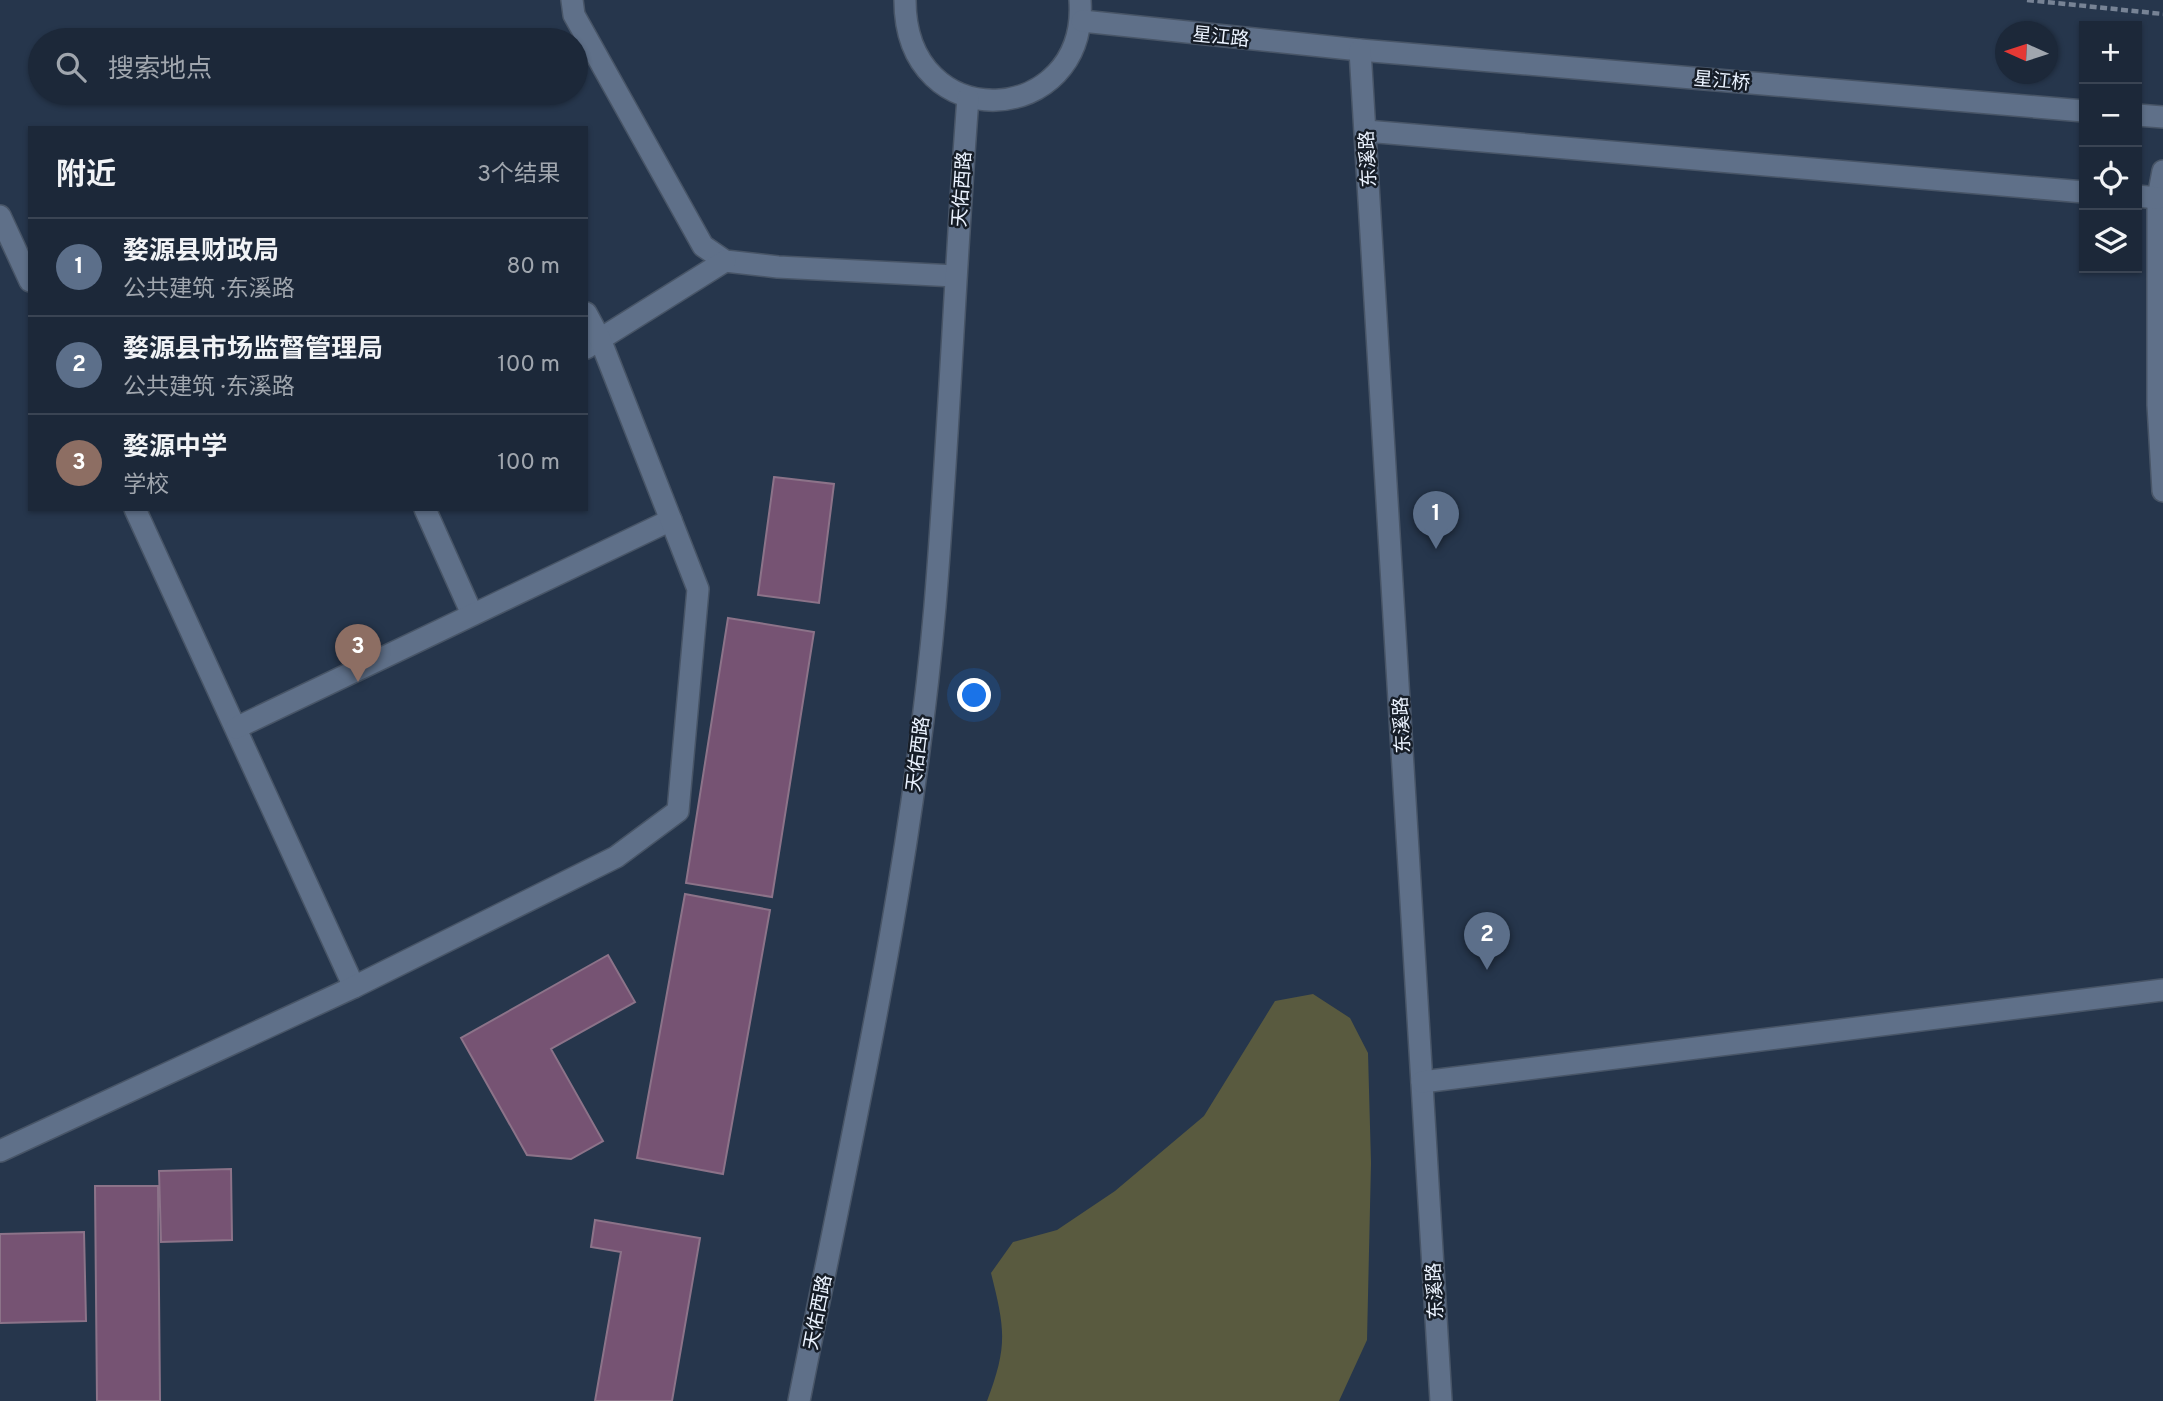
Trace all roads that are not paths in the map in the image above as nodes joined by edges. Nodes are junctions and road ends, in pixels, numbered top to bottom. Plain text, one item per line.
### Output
1 (572, 0) edge
2 (905, 0) edge
3 (1081, 10) edge
4 (581, 28) edge
5 (588, 40) edge
6 (1360, 50) junction
7 (968, 98) junction
8 (2079, 111) edge
9 (2142, 115) edge
10 (2163, 117) edge
11 (1366, 131) junction
12 (2163, 171) edge
13 (2079, 192) edge
14 (2142, 196) edge
15 (2158, 198) junction
16 (0, 216) edge
17 (725, 261) junction
18 (955, 276) junction
19 (28, 277) edge
20 (588, 322) edge
21 (593, 343) edge
22 (2163, 491) edge
23 (136, 511) edge
24 (426, 511) edge
25 (671, 520) junction
26 (472, 614) junction
27 (236, 728) junction
28 (354, 987) junction
29 (2163, 990) edge
30 (1422, 1082) junction
31 (0, 1151) edge
32 (799, 1401) edge
33 (1441, 1401) edge

1 - 4 street
2 - 7 street
3 - 6 street, 星江路
3 - 7 street
5 - 17 street
6 - 8 street, 星江桥
6 - 11 street, 东溪路
7 - 18 street, 天佑西路
9 - 10 street
11 - 13 street
11 - 30 street, 东溪路
12 - 15 street
14 - 15 street
15 - 22 street
16 - 19 street
17 - 18 street
17 - 21 street
18 - 32 street, 天佑西路
20 - 21 street
21 - 25 street
23 - 27 street
24 - 26 street
25 - 26 street
25 - 28 street
26 - 27 street
27 - 28 street
28 - 31 street
29 - 30 street
30 - 33 street, 东溪路

